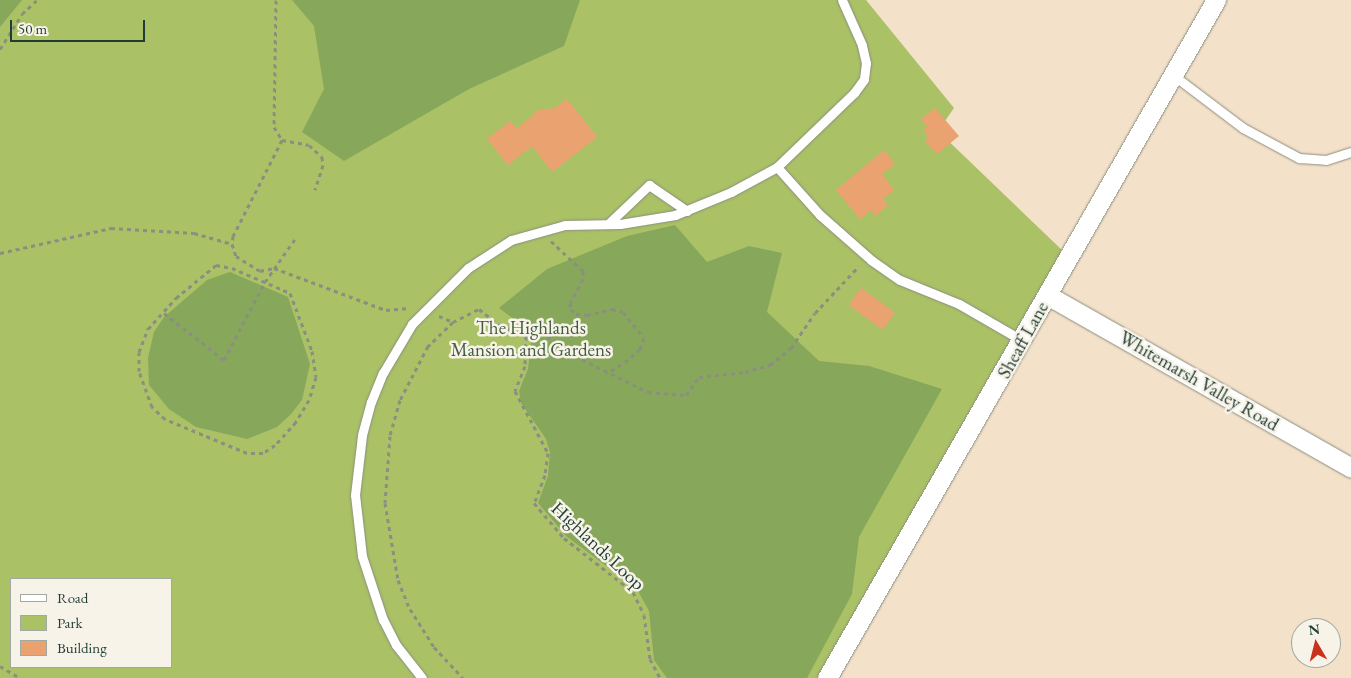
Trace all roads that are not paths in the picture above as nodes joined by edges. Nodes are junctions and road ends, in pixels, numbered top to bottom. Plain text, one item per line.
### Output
1 (842, 0) edge
2 (1216, 0) edge
3 (1173, 75) junction
4 (1351, 152) edge
5 (776, 167) junction
6 (687, 211) junction
7 (608, 224) junction
8 (1047, 295) junction
9 (1023, 341) junction
10 (1351, 468) edge
11 (422, 678) edge
12 (827, 678) edge

1 - 5 lane
2 - 3 street, Sheaff Lane
3 - 4 lane
3 - 8 street, Sheaff Lane
5 - 6 lane
5 - 9 lane
6 - 7 lane
6 - 7 lane
7 - 11 lane
8 - 9 street, Sheaff Lane
8 - 10 street, Whitemarsh Valley Road
9 - 12 street, Sheaff Lane

